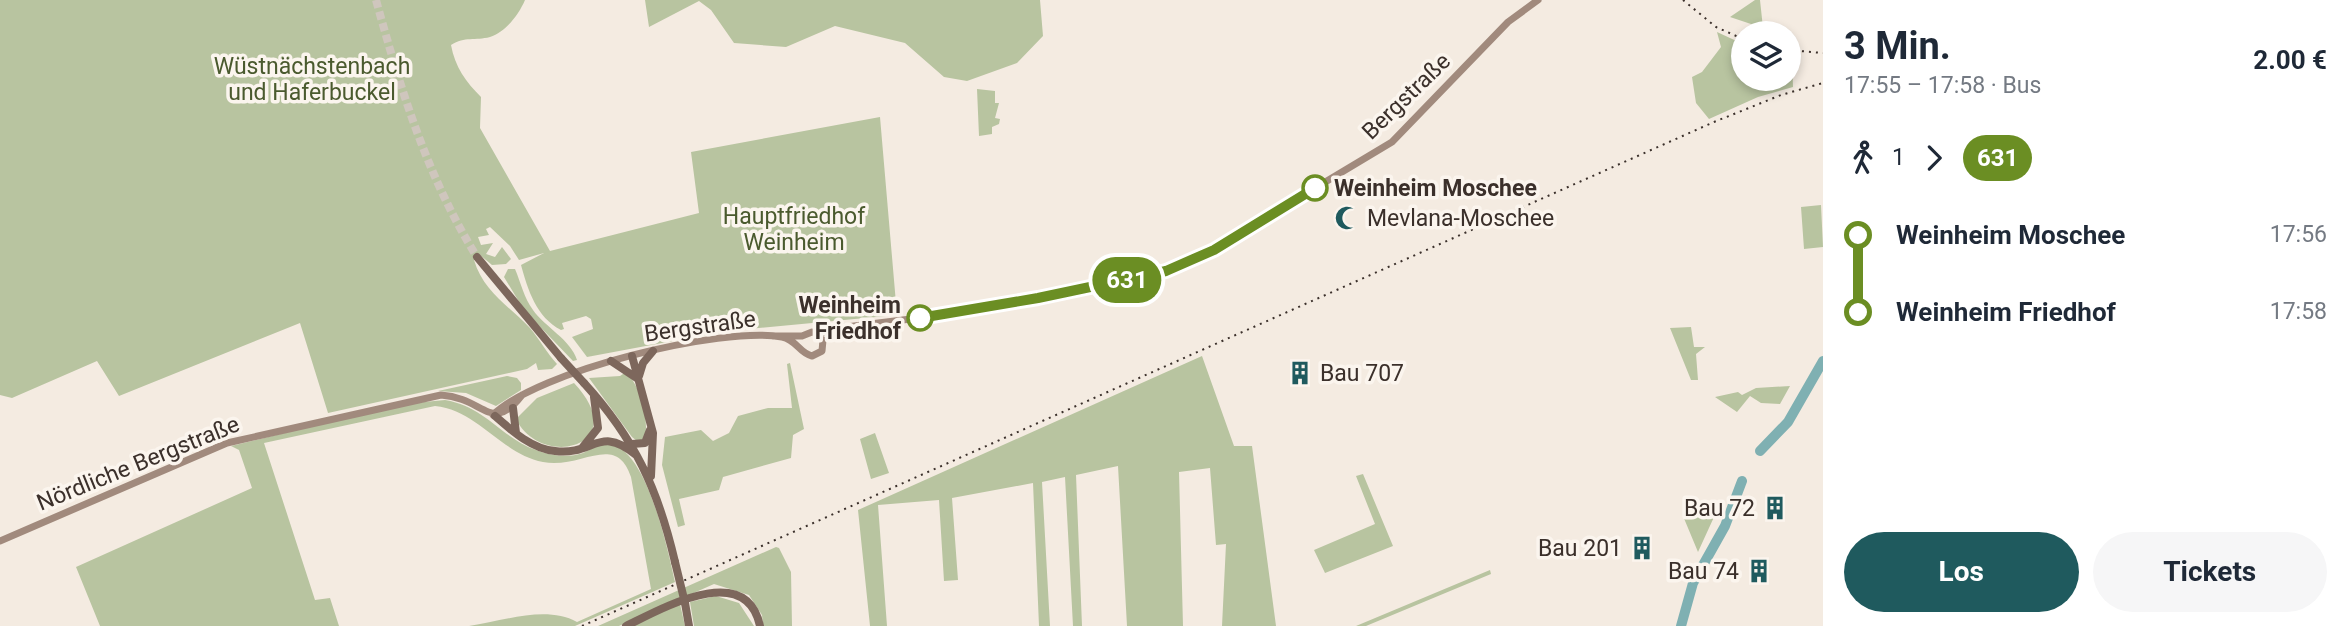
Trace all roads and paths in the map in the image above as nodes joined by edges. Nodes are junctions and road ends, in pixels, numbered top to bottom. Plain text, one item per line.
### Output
1 (1538, 0) edge
2 (477, 257) tunnel mouth
3 (774, 336) junction
4 (803, 336) junction
5 (821, 337) junction
6 (800, 345) junction
7 (653, 351) junction
8 (632, 356) junction
9 (611, 361) junction
10 (639, 379) junction
11 (593, 394) junction
12 (522, 395) junction
13 (513, 408) junction
14 (494, 416) junction
15 (651, 424) junction
16 (516, 433) junction
17 (632, 444) junction
18 (579, 450) junction
19 (641, 459) junction
20 (651, 479) junction
21 (0, 541) edge
22 (626, 626) edge
23 (689, 626) edge
24 (758, 626) edge

1 - 5 main road, Bergstraße
2 - 11 main road, bridge
3 - 4 main road, Bergstraße
3 - 6 main road, Bergstraße
3 - 7 main road, Bergstraße
4 - 5 main road, Bergstraße
4 - 6 main road
5 - 6 main road, Bergstraße
7 - 8 main road, Bergstraße
7 - 10 main road
8 - 9 main road, Bergstraße
8 - 10 main road
9 - 10 main road
9 - 12 main road, Bergstraße
10 - 15 main road
11 - 17 main road
11 - 18 main road
12 - 13 main road
12 - 14 main road, Bergstraße
13 - 14 main road
13 - 16 main road
14 - 16 main road
14 - 21 main road, Nördliche Bergstraße
15 - 17 main road
15 - 20 main road
16 - 18 main road
17 - 19 main road
18 - 19 main road
19 - 20 main road
20 - 23 main road, bridge
22 - 24 main road

